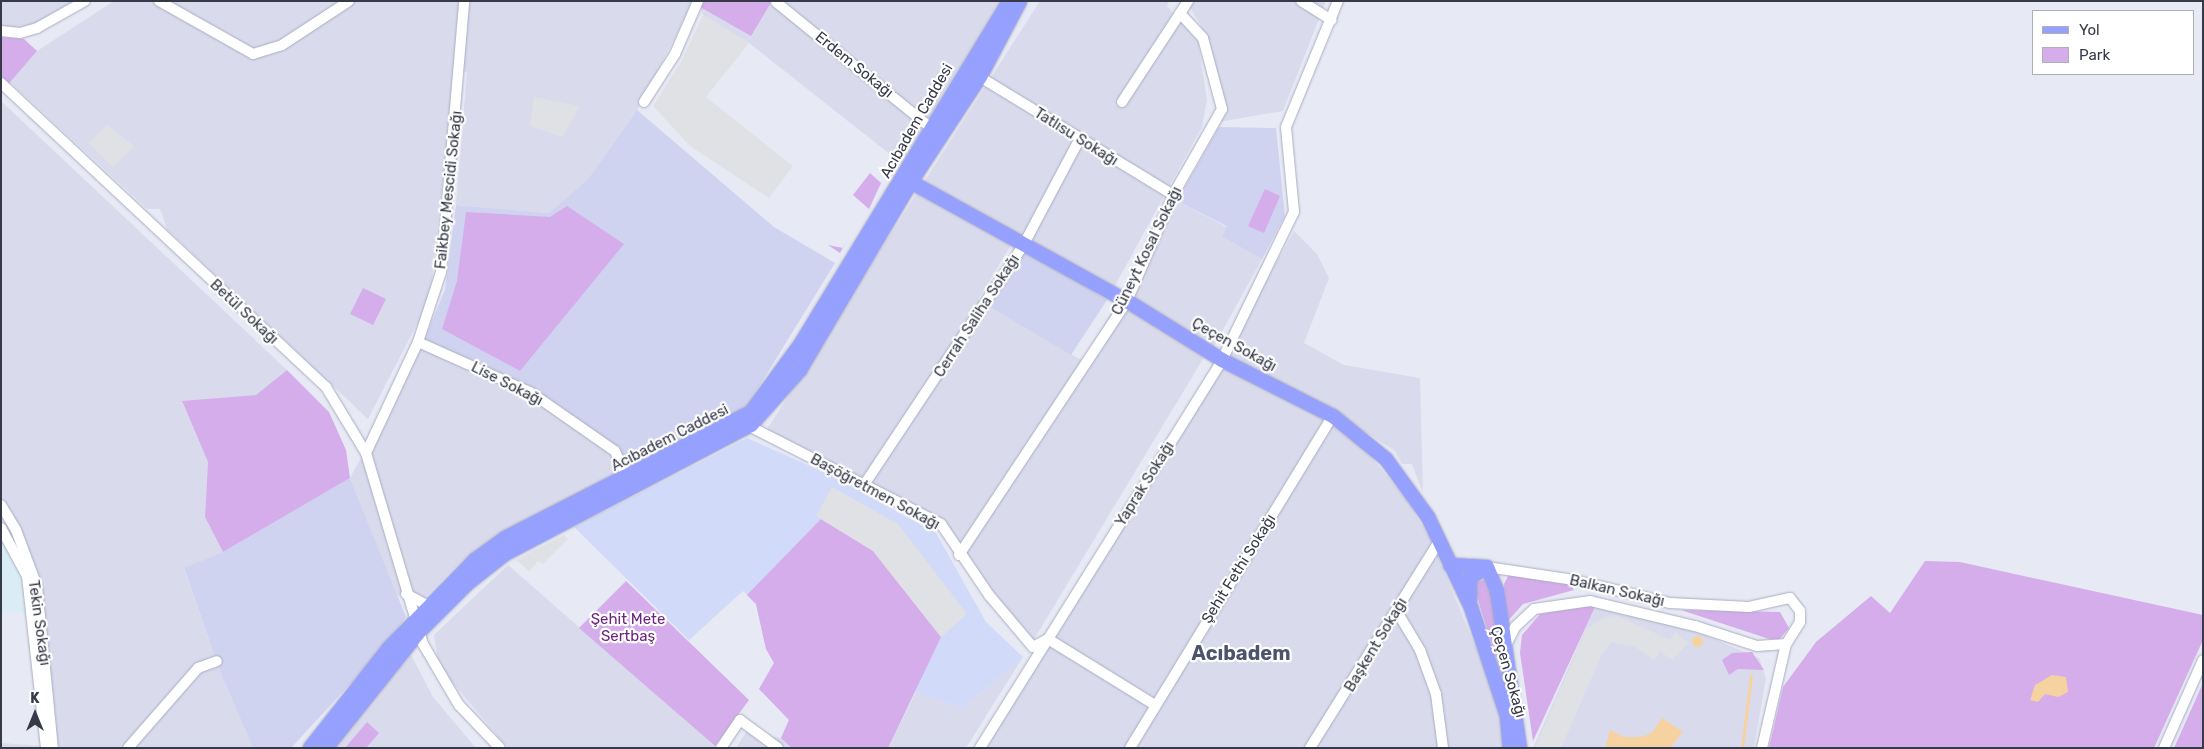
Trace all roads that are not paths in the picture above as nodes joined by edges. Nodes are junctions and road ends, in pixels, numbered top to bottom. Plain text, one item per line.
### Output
1 (85, 1) edge
2 (159, 1) edge
3 (349, 1) edge
4 (464, 1) edge
5 (698, 1) edge
6 (1009, 1) edge
7 (1020, 1) edge
8 (1188, 1) edge
9 (1301, 1) edge
10 (1338, 1) edge
11 (776, 2) edge
12 (1180, 13) junction
13 (1331, 20) junction
14 (1, 31) edge
15 (980, 77) junction
16 (1, 83) edge
17 (644, 102) dead end
18 (1122, 102) dead end
19 (932, 129) junction
20 (1079, 140) junction
21 (911, 182) junction
22 (1173, 196) junction
23 (1024, 244) junction
24 (1127, 301) junction
25 (418, 342) junction
26 (1222, 360) junction
27 (1333, 416) junction
28 (744, 423) junction
29 (366, 453) junction
30 (628, 478) junction
31 (864, 484) junction
32 (1, 505) edge
33 (1, 528) edge
34 (1440, 540) junction
35 (959, 554) junction
36 (1450, 565) junction
37 (1487, 567) junction
38 (406, 594) junction
39 (430, 606) junction
40 (1470, 607) junction
41 (1396, 610) junction
42 (418, 633) junction
43 (1048, 639) junction
44 (1786, 644) junction
45 (1503, 650) junction
46 (2203, 660) edge
47 (217, 661) dead end
48 (1155, 705) junction
49 (46, 748) edge
50 (53, 748) edge
51 (128, 748) edge
52 (310, 748) edge
53 (326, 748) edge
54 (500, 748) edge
55 (721, 748) edge
56 (778, 748) edge
57 (980, 748) edge
58 (1130, 748) edge
59 (1310, 748) edge
60 (1443, 748) edge
61 (1510, 748) edge
62 (1520, 748) edge
63 (1762, 748) edge
64 (2164, 748) edge

1 - 14 street
2 - 3 street
4 - 25 street, Faikbey Mescidi Sokağı
5 - 17 street
6 - 19 main road, Acıbadem Caddesi
7 - 15 main road, Acıbadem Caddesi
8 - 12 street
9 - 13 street
10 - 13 street
11 - 19 street, Erdem Sokağı
12 - 18 street
12 - 22 street, Cüneyt Kosal Sokağı
13 - 26 street, Yaprak Sokağı
15 - 20 street, Tatlısu Sokağı
15 - 21 main road, Acıbadem Caddesi
16 - 29 street, Betül Sokağı
19 - 28 main road, Acıbadem Caddesi
20 - 22 street, Tatlısu Sokağı
20 - 23 street, Cerrah Saliha Sokağı
21 - 23 main road, Çeçen Sokağı
21 - 28 main road, Acıbadem Caddesi
22 - 24 street, Cüneyt Kosal Sokağı
23 - 24 main road, Çeçen Sokağı
23 - 31 street, Cerrah Saliha Sokağı
24 - 26 main road, Çeçen Sokağı
24 - 35 street, Cüneyt Kosal Sokağı
25 - 29 street, Faikbey Mescidi Sokağı
25 - 30 street, Lise Sokağı
26 - 27 main road, Çeçen Sokağı
26 - 43 street, Yaprak Sokağı
27 - 34 main road, Çeçen Sokağı
27 - 48 street, Şehit Fethi Sokağı
28 - 30 main road, Acıbadem Caddesi
28 - 31 street, Başöğretmen Sokağı
28 - 42 main road, Acıbadem Caddesi
29 - 38 street, Betül Sokağı
30 - 39 main road, Acıbadem Caddesi
31 - 35 street, Başöğretmen Sokağı
32 - 50 street, Tekin Sokağı
33 - 49 street, Tekin Sokağı
34 - 36 main road, Çeçen Sokağı
34 - 41 street, Başkent Sokağı
35 - 43 street, Başöğretmen Sokağı
36 - 37 main road
36 - 40 main road, Çeçen Sokağı
37 - 40 main road, Çeçen Sokağı
37 - 44 street, Balkan Sokağı
37 - 45 main road, Çeçen Sokağı
38 - 39 street
38 - 42 street, Betül Sokağı
39 - 42 main road, Acıbadem Caddesi
40 - 61 main road, Çeçen Sokağı
41 - 59 street, Başkent Sokağı
41 - 60 street
42 - 52 main road, Acıbadem Caddesi
42 - 53 main road, Acıbadem Caddesi
42 - 54 street, Betül Sokağı
43 - 48 street
43 - 57 street, Yaprak Sokağı
44 - 45 street, Balkan Sokağı
44 - 63 street
45 - 62 main road, Çeçen Sokağı
46 - 64 street
47 - 51 street
48 - 58 street, Şehit Fethi Sokağı
55 - 56 street

